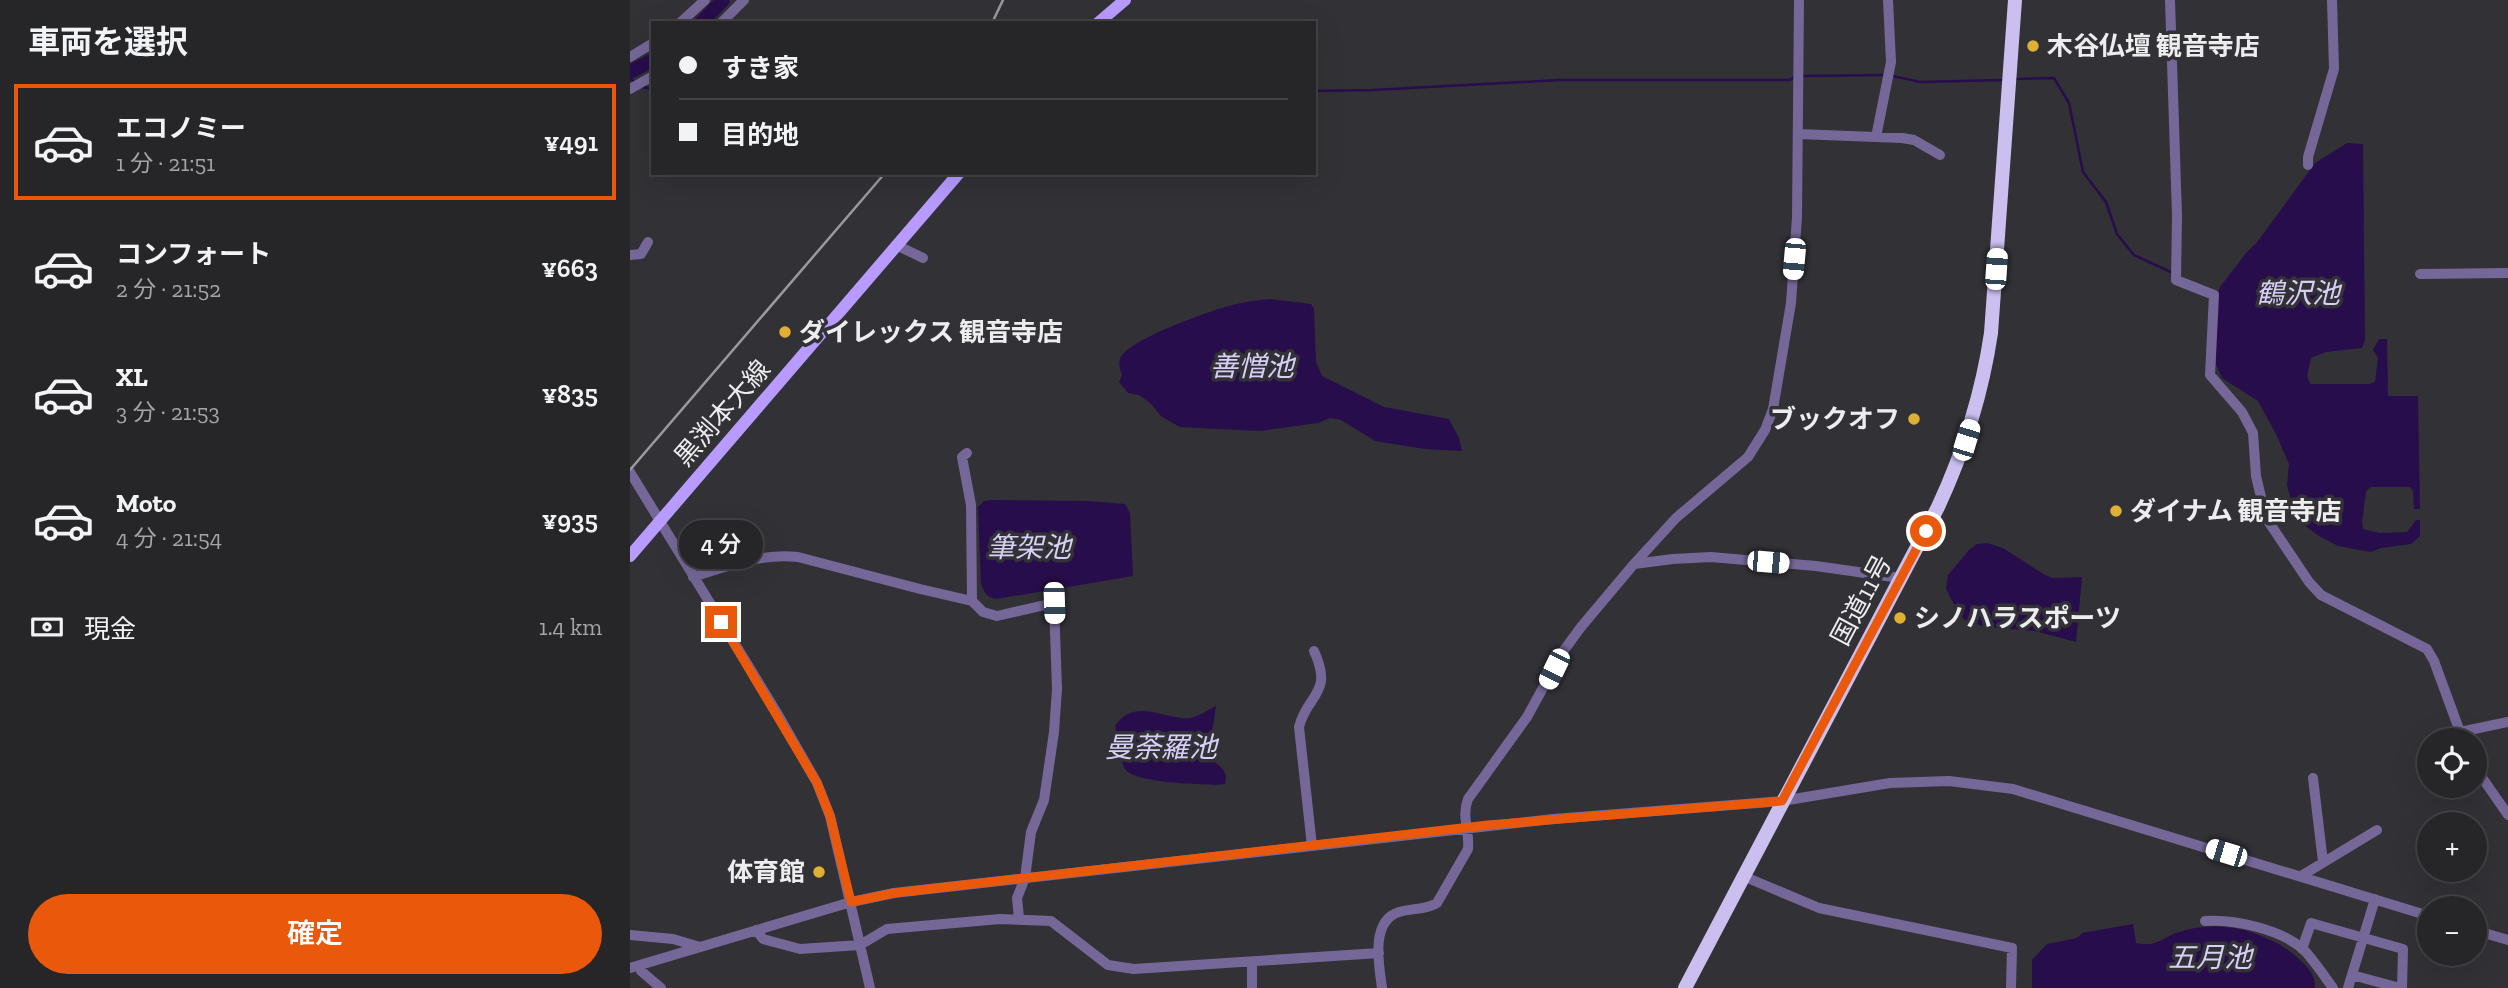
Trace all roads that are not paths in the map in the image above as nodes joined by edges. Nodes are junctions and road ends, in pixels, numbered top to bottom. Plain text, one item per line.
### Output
1 (705, 0) edge
2 (744, 0) edge
3 (1125, 0) edge
4 (1799, 0) edge
5 (1888, 0) edge
6 (2015, 0) edge
7 (2170, 0) edge
8 (2332, 0) edge
9 (682, 21) edge
10 (723, 21) edge
11 (1100, 21) edge
12 (651, 44) edge
13 (630, 57) edge
14 (649, 79) edge
15 (630, 89) edge
16 (1798, 134) junction
17 (1876, 137) junction
18 (1940, 155) dead end
19 (2308, 165) dead end
20 (957, 175) edge
21 (648, 242) dead end
22 (897, 245) junction
23 (630, 255) edge
24 (923, 258) dead end
25 (2508, 273) edge
26 (2420, 274) dead end
27 (967, 453) dead end
28 (630, 472) edge
29 (659, 522) junction
30 (630, 556) edge
31 (1634, 564) junction
32 (693, 577) junction
33 (1900, 578) junction
34 (972, 601) junction
35 (1314, 651) dead end
36 (2508, 722) edge
37 (2459, 728) edge
38 (2487, 728) edge
39 (2314, 778) dead end
40 (2487, 785) edge
41 (1782, 801) junction
42 (2508, 815) edge
43 (1467, 828) junction
44 (2376, 830) dead end
45 (1312, 846) junction
46 (2323, 862) junction
47 (1744, 876) junction
48 (2301, 876) junction
49 (1025, 878) junction
50 (2375, 899) junction
51 (851, 902) junction
52 (2417, 912) edge
53 (1018, 919) junction
54 (2204, 921) dead end
55 (755, 930) junction
56 (2487, 934) edge
57 (630, 935) edge
58 (2363, 937) junction
59 (2508, 940) edge
60 (860, 945) junction
61 (700, 947) junction
62 (2302, 948) junction
63 (1379, 953) junction
64 (1252, 962) junction
65 (635, 970) edge
66 (2352, 975) junction
67 (661, 988) edge
68 (870, 988) edge
69 (1251, 988) edge
70 (1382, 988) edge
71 (1685, 988) edge
72 (2011, 988) edge
73 (2333, 988) edge
74 (2348, 988) edge
75 (2401, 988) edge

1 - 9 street
2 - 10 street
3 - 11 main road
4 - 16 street
5 - 17 street
6 - 33 highway, 国道11号
7 - 37 street
8 - 19 street
12 - 13 street
14 - 15 street
16 - 17 street
16 - 31 street
17 - 18 street
20 - 22 main road, 黒渕本大線
21 - 23 street
22 - 24 street
22 - 29 main road, 黒渕本大線
25 - 26 street
27 - 34 street
28 - 29 street
29 - 30 main road, 黒渕本大線
29 - 32 street
31 - 33 street
31 - 43 street
32 - 34 street
32 - 51 street
33 - 41 highway, 国道11号
34 - 49 street
35 - 45 street
36 - 38 street
39 - 46 street
40 - 42 street
41 - 43 street
41 - 47 highway, 国道11号
41 - 48 street
43 - 45 street
43 - 63 street
44 - 46 street
45 - 49 street
46 - 48 street
47 - 71 highway, 国道11号
47 - 72 street
48 - 50 street
49 - 51 street
49 - 53 street
50 - 52 street
50 - 58 street
51 - 55 street
51 - 60 street
53 - 60 street
53 - 64 street
54 - 62 street
55 - 60 street
55 - 61 street
56 - 59 street
57 - 61 street
58 - 62 street
58 - 66 street
58 - 75 street
60 - 68 street
61 - 65 street
62 - 73 street
63 - 64 street
63 - 70 street
64 - 69 street
65 - 67 street
66 - 74 street
66 - 75 street

